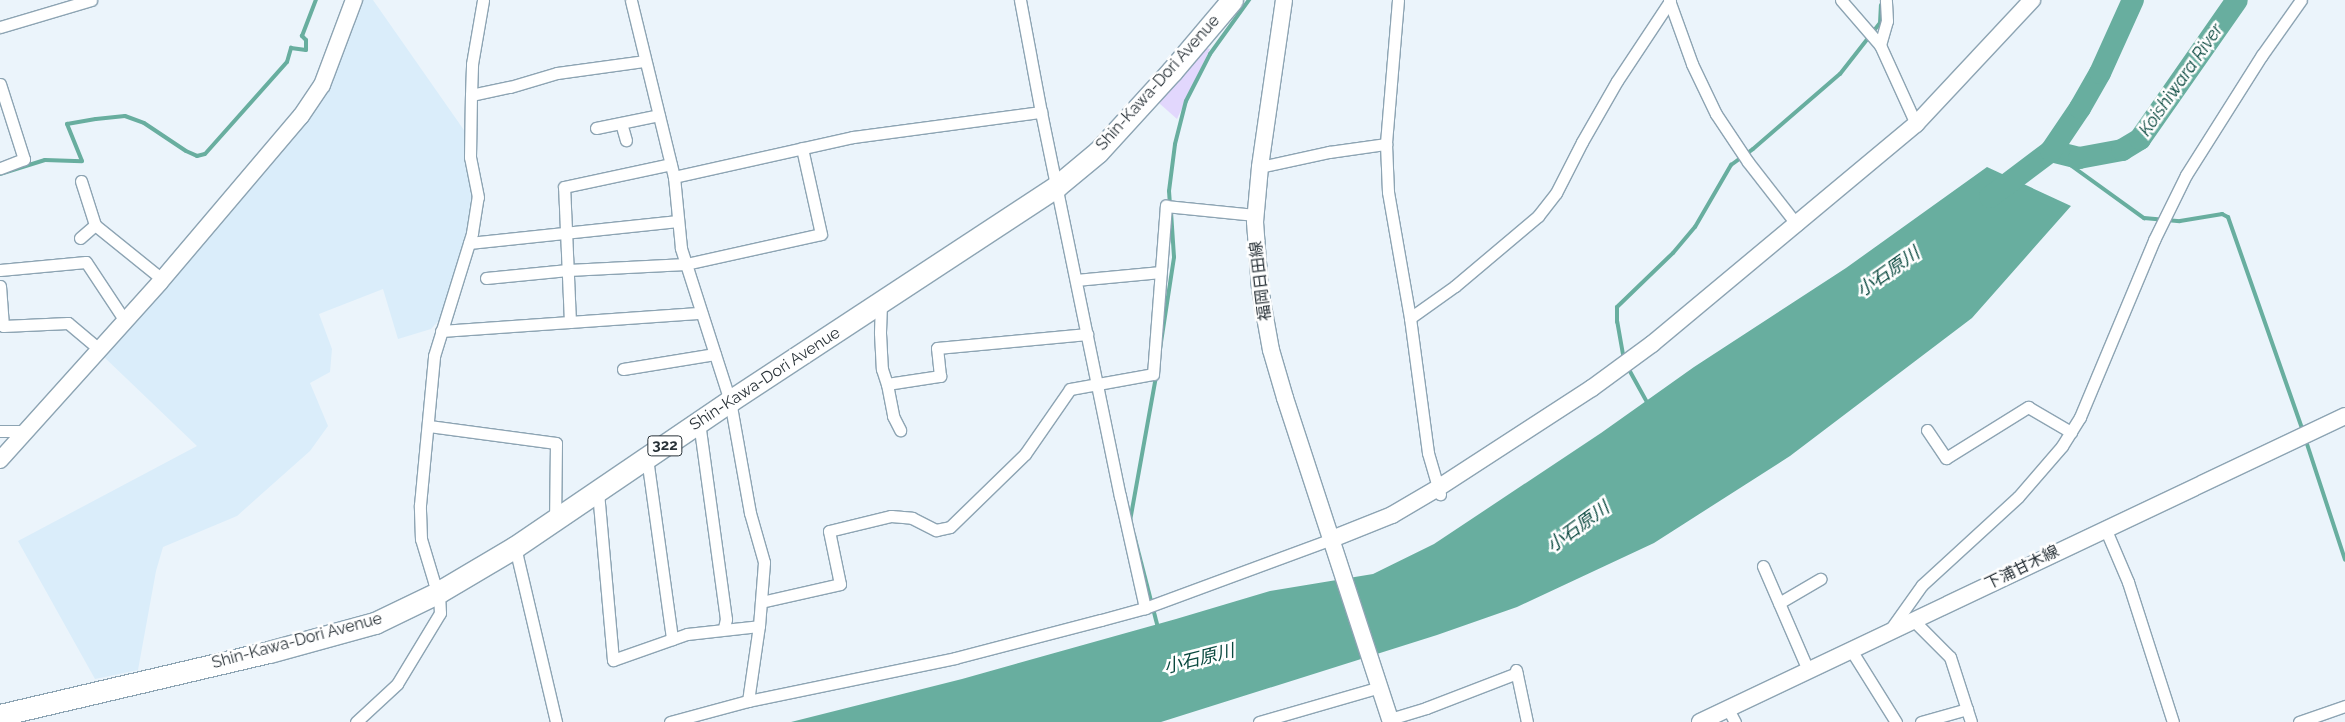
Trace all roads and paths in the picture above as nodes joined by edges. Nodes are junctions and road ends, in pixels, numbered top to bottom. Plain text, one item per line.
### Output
1 (91, 0) edge
2 (354, 0) edge
3 (484, 0) edge
4 (631, 0) edge
5 (1020, 0) edge
6 (1232, 0) edge
7 (1284, 0) edge
8 (1398, 0) edge
9 (1841, 0) edge
10 (1886, 0) edge
11 (2032, 0) edge
12 (2301, 0) edge
13 (1670, 1) edge
14 (0, 27) edge
15 (1880, 45) junction
16 (645, 61) junction
17 (0, 84) edge
18 (471, 95) junction
19 (1041, 112) junction
20 (659, 115) junction
21 (621, 123) junction
22 (1916, 124) junction
23 (596, 128) dead end
24 (626, 140) dead end
25 (1386, 144) junction
26 (802, 148) junction
27 (670, 164) junction
28 (1260, 167) junction
29 (0, 168) edge
30 (674, 176) junction
31 (81, 181) dead end
32 (1057, 186) junction
33 (1255, 215) junction
34 (678, 222) junction
35 (95, 225) junction
36 (1797, 225) junction
37 (566, 233) junction
38 (80, 238) dead end
39 (469, 243) junction
40 (686, 264) junction
41 (0, 270) edge
42 (568, 270) junction
43 (1160, 272) junction
44 (486, 278) dead end
45 (162, 279) junction
46 (1076, 280) junction
47 (0, 286) edge
48 (881, 303) junction
49 (702, 313) junction
50 (1410, 318) junction
51 (125, 321) junction
52 (570, 322) junction
53 (441, 330) junction
54 (1087, 334) junction
55 (99, 349) junction
56 (715, 354) junction
57 (624, 369) dead end
58 (887, 384) junction
59 (1098, 384) junction
60 (730, 401) junction
61 (2345, 416) edge
62 (699, 422) junction
63 (429, 426) junction
64 (900, 430) dead end
65 (1927, 430) dead end
66 (0, 431) edge
67 (26, 431) junction
68 (2071, 432) junction
69 (647, 458) junction
70 (0, 460) edge
71 (598, 492) junction
72 (1439, 492) junction
73 (555, 520) junction
74 (2105, 528) junction
75 (1334, 546) junction
76 (515, 547) junction
77 (1763, 566) dead end
78 (1820, 579) dead end
79 (439, 592) junction
80 (761, 602) junction
81 (1779, 603) junction
82 (1145, 608) junction
83 (1914, 620) junction
84 (759, 626) junction
85 (724, 628) junction
86 (1890, 631) junction
87 (672, 639) junction
88 (1850, 650) junction
89 (1808, 670) junction
90 (1379, 683) junction
91 (748, 701) junction
92 (2345, 706) edge
93 (1966, 709) junction
94 (0, 715) edge
95 (1732, 716) edge
96 (1391, 720) edge
97 (356, 722) edge
98 (556, 722) edge
99 (670, 722) edge
100 (1259, 722) edge
101 (1527, 722) edge
102 (1700, 722) edge
103 (1896, 722) edge
104 (1922, 722) edge
105 (1971, 722) edge
106 (2173, 722) edge
107 (2300, 722) edge

1 - 14 street
2 - 45 street
3 - 18 street
4 - 16 street
5 - 19 street
6 - 32 highway, Shin-Kawa-Dori Avenue / 322
7 - 28 street, 福岡日田線
8 - 25 street
9 - 15 street
10 - 15 street
11 - 22 street
12 - 68 street
13 - 36 street
13 - 50 street
15 - 22 street
16 - 18 street
16 - 20 street
17 - 29 street
18 - 39 street
19 - 26 street
19 - 32 street
20 - 21 street
20 - 27 street
21 - 23 street
21 - 24 street
22 - 36 street
25 - 28 street
25 - 50 street
26 - 30 street
26 - 40 street
27 - 30 street
27 - 37 street
28 - 33 street, 福岡日田線
30 - 34 street
31 - 35 street
32 - 46 street
32 - 48 highway, Shin-Kawa-Dori Avenue / 322
33 - 43 street
33 - 75 street, 福岡日田線
34 - 37 street
34 - 40 street
35 - 38 street
35 - 45 street
36 - 72 street
37 - 39 street
37 - 42 street
39 - 53 street
40 - 42 street
40 - 49 street
41 - 51 street
42 - 44 street
42 - 52 street
43 - 46 street
43 - 59 street
45 - 51 street
46 - 54 street
47 - 55 street
48 - 58 street
48 - 60 highway, Shin-Kawa-Dori Avenue / 322
49 - 52 street
49 - 56 street
50 - 72 street
51 - 55 street
52 - 53 street
53 - 63 street
54 - 58 street
54 - 59 street
55 - 67 street
56 - 57 street
56 - 60 street
58 - 64 street
59 - 80 street
59 - 82 street
60 - 62 highway, Shin-Kawa-Dori Avenue / 322
60 - 80 street
61 - 74 street, 下浦甘木線
62 - 69 highway, Shin-Kawa-Dori Avenue / 322
62 - 85 street
63 - 73 street
63 - 79 street
65 - 68 street
66 - 67 street
67 - 70 street
68 - 86 street
69 - 71 highway, Shin-Kawa-Dori Avenue / 322
69 - 87 street
71 - 73 highway, Shin-Kawa-Dori Avenue / 322
71 - 87 street
72 - 75 street
73 - 76 highway, Shin-Kawa-Dori Avenue / 322
74 - 83 street, 下浦甘木線
74 - 106 street
75 - 82 street
75 - 90 street, 福岡日田線
76 - 79 highway, Shin-Kawa-Dori Avenue / 322
76 - 98 street
77 - 81 street
78 - 81 street
79 - 94 highway, Shin-Kawa-Dori Avenue / 322
79 - 97 street
80 - 84 street
81 - 89 street
82 - 91 street
83 - 86 street, 下浦甘木線
83 - 93 street
84 - 85 street
84 - 91 street
85 - 87 street
86 - 88 street, 下浦甘木線
88 - 89 street, 下浦甘木線
88 - 103 street
89 - 95 street, 下浦甘木線
90 - 96 street
90 - 100 street
91 - 99 street
92 - 107 street
93 - 104 street
93 - 105 street
95 - 102 street, 下浦甘木線
96 - 101 street

